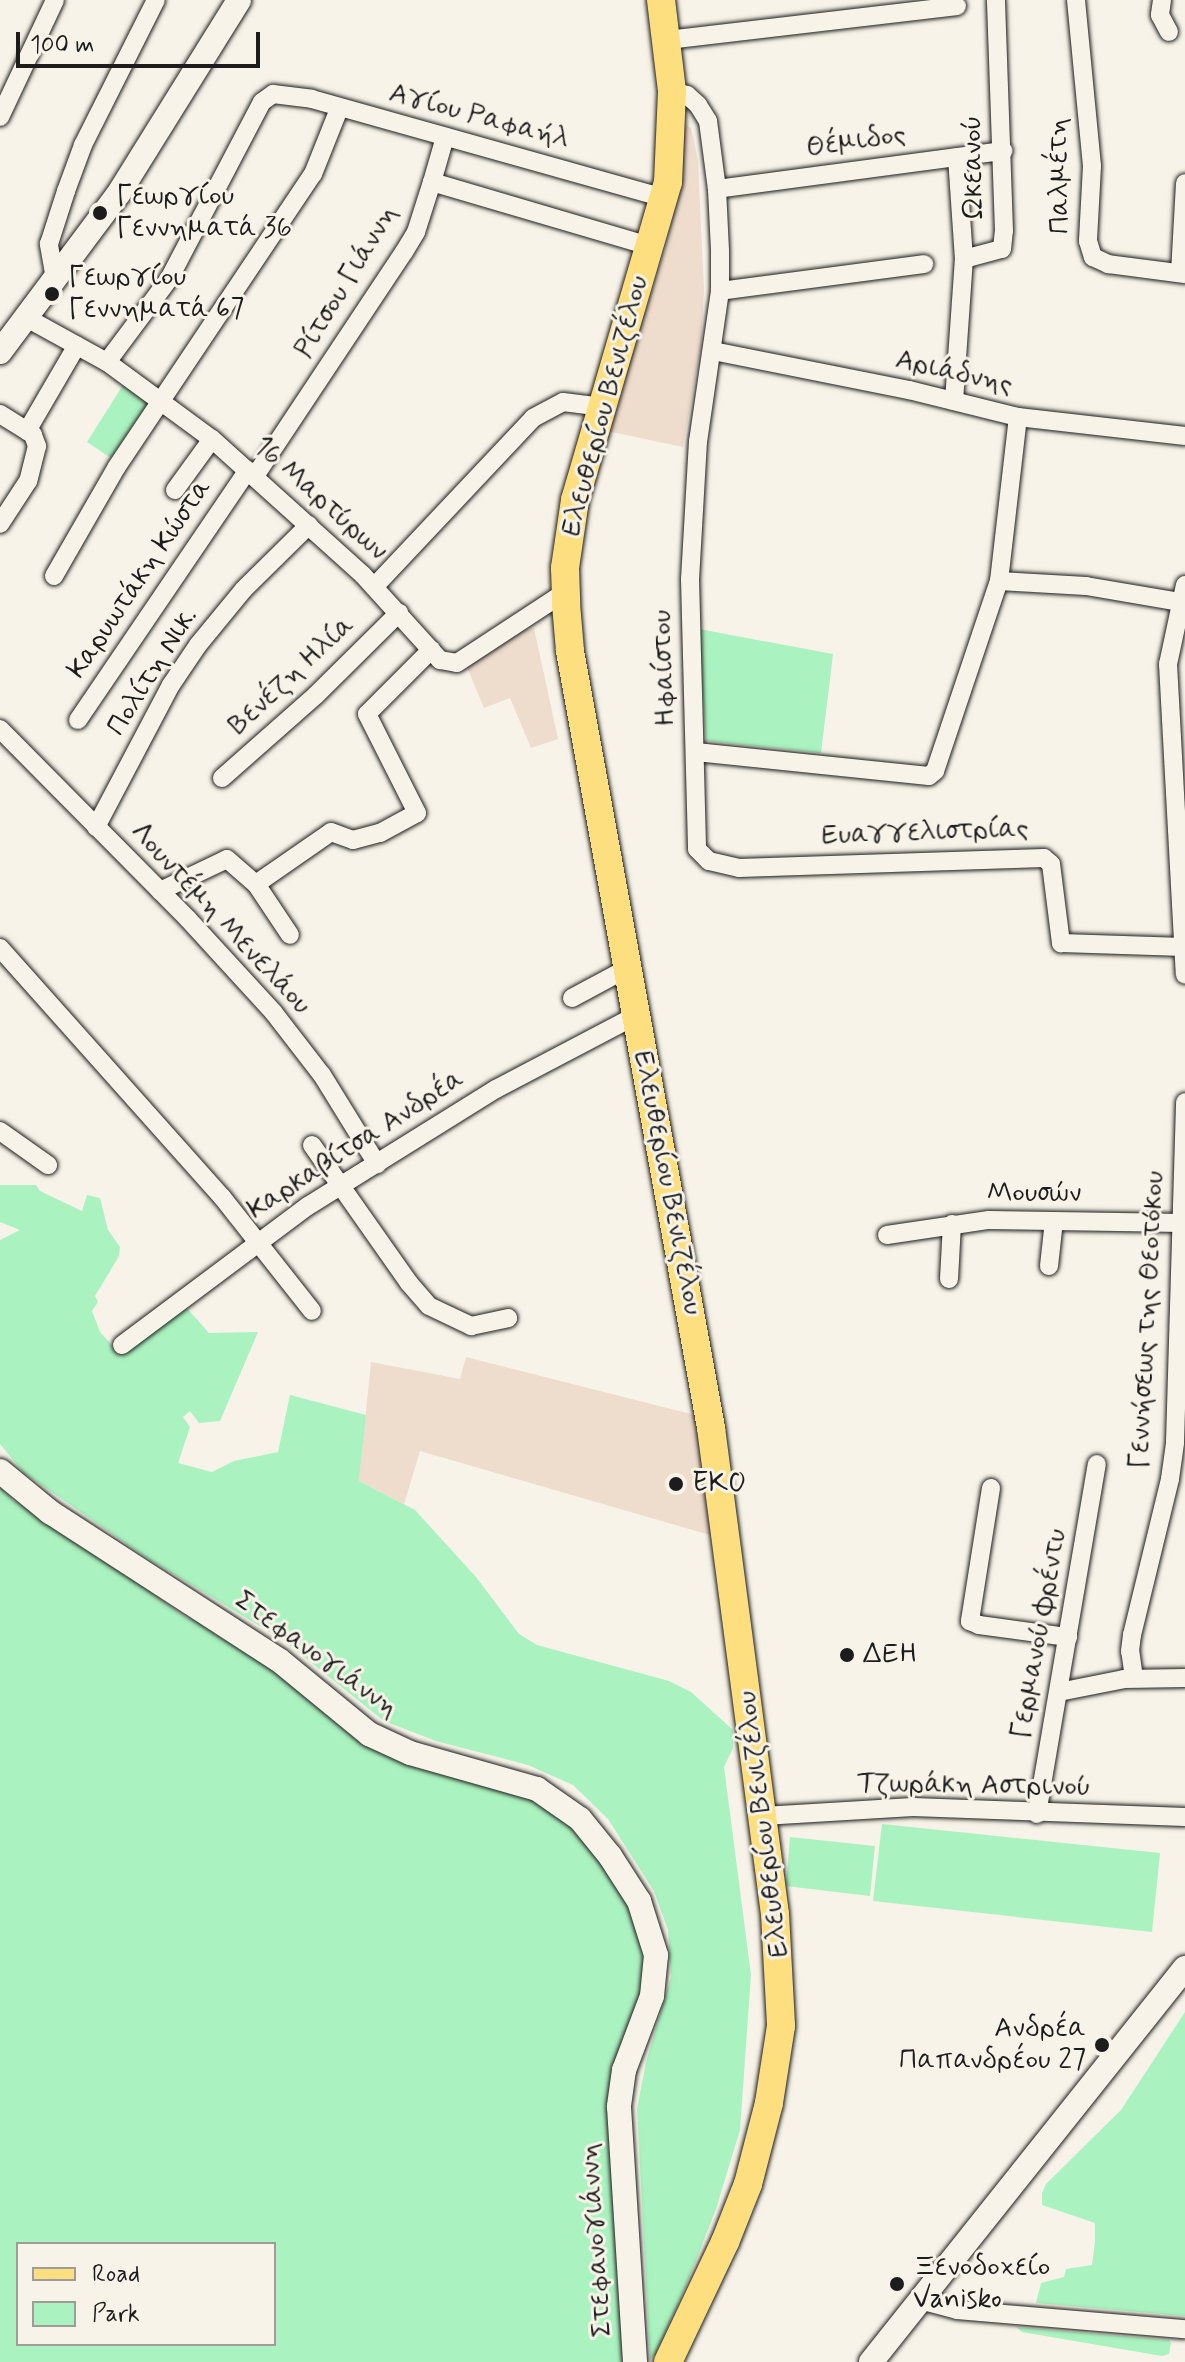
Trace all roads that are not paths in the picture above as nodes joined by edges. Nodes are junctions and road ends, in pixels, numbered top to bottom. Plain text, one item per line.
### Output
1 (55, 0) edge
2 (156, 0) edge
3 (239, 0) edge
4 (661, 0) edge
5 (996, 0) edge
6 (1076, 0) edge
7 (1162, 0) edge
8 (957, 6) dead end
9 (1169, 32) dead end
10 (668, 40) junction
11 (672, 91) junction
12 (339, 109) junction
13 (0, 117) edge
14 (445, 137) junction
15 (1003, 151) junction
16 (957, 157) junction
17 (432, 182) junction
18 (1185, 183) edge
19 (717, 189) junction
20 (661, 197) junction
21 (650, 246) junction
22 (964, 259) junction
23 (924, 264) dead end
24 (1183, 274) edge
25 (55, 279) junction
26 (720, 291) junction
27 (25, 317) junction
28 (2, 344) edge
29 (77, 345) junction
30 (713, 351) junction
31 (107, 362) junction
32 (954, 401) junction
33 (163, 402) junction
34 (603, 407) junction
35 (0, 414) edge
36 (1018, 417) junction
37 (31, 436) junction
38 (1185, 436) edge
39 (212, 439) junction
40 (252, 473) junction
41 (175, 490) dead end
42 (0, 524) edge
43 (309, 525) junction
44 (54, 576) dead end
45 (999, 581) junction
46 (374, 587) junction
47 (565, 592) junction
48 (1183, 593) edge
49 (399, 613) junction
50 (431, 650) junction
51 (78, 720) dead end
52 (0, 729) edge
53 (696, 752) junction
54 (222, 778) dead end
55 (96, 827) junction
56 (256, 884) junction
57 (160, 891) junction
58 (290, 935) dead end
59 (1184, 947) edge
60 (0, 948) edge
61 (626, 969) junction
62 (1185, 975) edge
63 (572, 998) dead end
64 (635, 1016) junction
65 (1185, 1102) edge
66 (0, 1131) edge
67 (312, 1145) dead end
68 (377, 1164) junction
69 (48, 1165) dead end
70 (339, 1186) junction
71 (1054, 1221) junction
72 (1182, 1223) junction
73 (952, 1224) junction
74 (887, 1235) dead end
75 (258, 1241) junction
76 (1049, 1266) dead end
77 (949, 1279) dead end
78 (312, 1311) dead end
79 (508, 1318) dead end
80 (122, 1345) dead end
81 (1097, 1464) dead end
82 (0, 1471) edge
83 (991, 1488) dead end
84 (1068, 1637) junction
85 (1134, 1678) junction
86 (1185, 1678) edge
87 (1059, 1692) junction
88 (1037, 1814) junction
89 (763, 1816) junction
90 (1185, 1817) edge
91 (1185, 1968) edge
92 (920, 2300) junction
93 (1185, 2329) edge
94 (635, 2362) edge
95 (668, 2362) edge
96 (871, 2362) edge

1 - 13 street
2 - 25 street
3 - 25 street
4 - 10 main road, Ελευθερίου Βενιζέλου
5 - 15 street, Ωκεανού
6 - 24 street, Παλμέτη
7 - 9 street
8 - 10 street
10 - 11 main road, Ελευθερίου Βενιζέλου
11 - 19 street, Ηφαίστου
11 - 20 main road, Ελευθερίου Βενιζέλου
12 - 14 street, Αγίου Ραφαήλ
12 - 31 street, Αγίου Ραφαήλ
12 - 33 street
14 - 17 street, Ρίτσου Γιάννη
14 - 20 street, Αγίου Ραφαήλ
15 - 16 street, Θέμιδος
15 - 22 street, Ωκεανού
16 - 19 street, Θέμιδος
16 - 22 street
17 - 21 street
17 - 40 street, Ρίτσου Γιάννη
18 - 24 street
19 - 26 street, Ηφαίστου
20 - 21 main road, Ελευθερίου Βενιζέλου
21 - 34 main road, Ελευθερίου Βενιζέλου
22 - 32 street, Ωκεανού
23 - 26 street
25 - 27 street
26 - 30 street, Ηφαίστου
27 - 28 street
27 - 29 street, 16 Μαρτύρων
29 - 31 street, 16 Μαρτύρων
29 - 37 street
30 - 32 street, Αριάδνης
30 - 53 street, Ηφαίστου
31 - 33 street, 16 Μαρτύρων
32 - 36 street, Αριάδνης
33 - 39 street, 16 Μαρτύρων
33 - 44 street
34 - 46 street
34 - 47 main road, Ελευθερίου Βενιζέλου
35 - 37 street
36 - 38 street, Αριάδνης
36 - 45 street, Ηφαίστου
37 - 42 street
39 - 40 street, 16 Μαρτύρων
39 - 41 street
40 - 43 street, 16 Μαρτύρων
40 - 51 street, Καρυωτάκη Κώστα
43 - 46 street, 16 Μαρτύρων
43 - 55 street, Πολίτη Νικ.
45 - 48 street
45 - 53 street, Ηφαίστου
46 - 49 street, 16 Μαρτύρων
47 - 50 street
47 - 61 main road, Ελευθερίου Βενιζέλου
48 - 59 street
49 - 50 street, 16 Μαρτύρων
49 - 54 street, Βενέζη Ηλία
50 - 56 street
52 - 55 street, Λουντέμη Μενελάου
53 - 59 street, Ευαγγελιστρίας
55 - 57 street, Λουντέμη Μενελάου
56 - 57 street
56 - 58 street
57 - 68 street, Λουντέμη Μενελάου
59 - 62 street
60 - 75 street
61 - 63 street
61 - 64 main road, Ελευθερίου Βενιζέλου
64 - 68 street, Καρκαβίτσα Ανδρέα
64 - 89 main road, Ελευθερίου Βενιζέλου
65 - 72 street, Γεννήσεως της Θεοτόκου
66 - 69 street
67 - 70 street
68 - 70 street, Καρκαβίτσα Ανδρέα
70 - 75 street, Καρκαβίτσα Ανδρέα
70 - 79 street
71 - 72 street, Μουσών
71 - 73 street, Μουσών
71 - 76 street
72 - 85 street, Γεννήσεως της Θεοτόκου
73 - 74 street, Μουσών
73 - 77 street
75 - 78 street
75 - 80 street, Καρκαβίτσα Ανδρέα
81 - 84 street, Γερμανού Φρέντυ
82 - 94 street, Στεφανογιάννη
83 - 84 street
84 - 87 street, Γερμανού Φρέντυ
85 - 86 street
85 - 87 street
87 - 88 street, Γερμανού Φρέντυ
88 - 89 street, Τζωράκη Αστρινού
88 - 90 street, Τζωράκη Αστρινού
89 - 95 main road, Ελευθερίου Βενιζέλου
91 - 92 street
92 - 93 street
92 - 96 street

